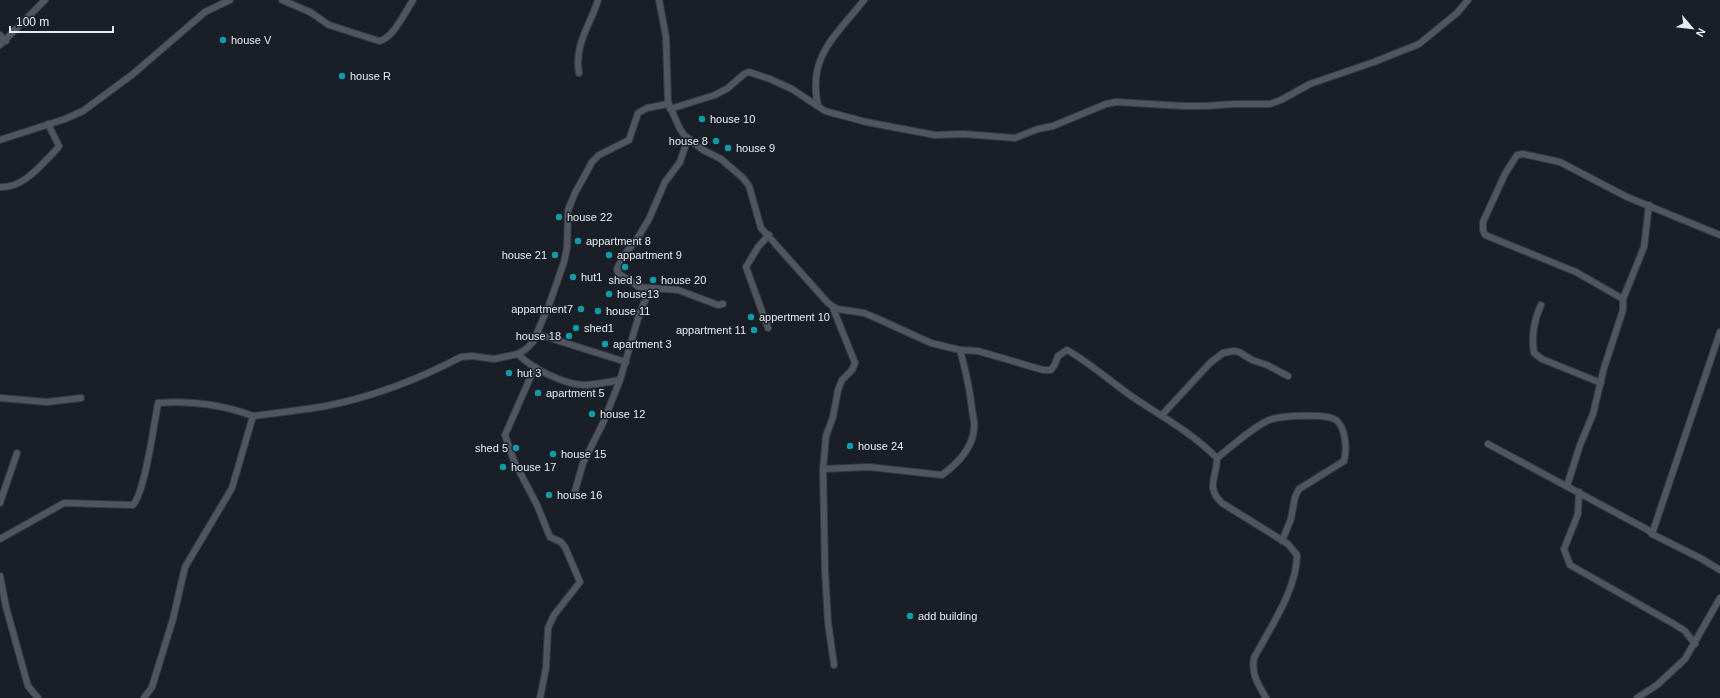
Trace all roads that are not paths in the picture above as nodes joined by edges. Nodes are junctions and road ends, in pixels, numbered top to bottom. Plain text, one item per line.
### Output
1 (45, 0) edge
2 (230, 0) edge
3 (282, 0) edge
4 (413, 0) edge
5 (598, 0) edge
6 (659, 0) edge
7 (864, 0) edge
8 (1468, 0) edge
9 (0, 35) edge
10 (6, 41) junction
11 (0, 45) edge
12 (579, 73) dead end
13 (818, 106) junction
14 (669, 107) junction
15 (48, 124) junction
16 (688, 138) junction
17 (0, 140) edge
18 (0, 187) edge
19 (1649, 206) junction
20 (1659, 210) junction
21 (1649, 216) junction
22 (768, 235) junction
23 (1720, 236) edge
24 (650, 289) junction
25 (1623, 298) junction
26 (723, 304) dead end
27 (1541, 305) dead end
28 (833, 308) junction
29 (768, 328) dead end
30 (1720, 332) edge
31 (537, 334) junction
32 (960, 350) junction
33 (518, 354) junction
34 (626, 362) junction
35 (535, 368) junction
36 (1288, 376) dead end
37 (620, 380) junction
38 (1601, 384) junction
39 (0, 398) edge
40 (81, 398) dead end
41 (1162, 415) junction
42 (253, 416) junction
43 (1488, 444) dead end
44 (17, 453) dead end
45 (1217, 458) junction
46 (823, 469) junction
47 (1567, 486) junction
48 (575, 491) dead end
49 (1579, 492) junction
50 (0, 503) edge
51 (1652, 534) junction
52 (0, 538) edge
53 (1282, 541) junction
54 (1720, 570) edge
55 (0, 576) edge
56 (1720, 598) edge
57 (1695, 644) junction
58 (834, 665) dead end
59 (38, 698) edge
60 (144, 698) edge
61 (540, 698) edge
62 (1266, 698) edge
63 (1637, 698) edge

1 - 10 street
2 - 15 street
3 - 4 street
5 - 12 street
6 - 14 street
7 - 13 street
8 - 13 street
9 - 10 street
10 - 11 street
13 - 14 street
14 - 16 street
14 - 31 street
15 - 17 street
15 - 18 street
16 - 22 street
16 - 24 street
19 - 20 street
19 - 21 street
19 - 25 street
20 - 21 street
20 - 23 street
21 - 25 street
22 - 28 street
22 - 29 street
24 - 26 street
24 - 34 street
25 - 38 street
27 - 38 street
28 - 32 street
28 - 46 street
30 - 51 street
31 - 33 street
31 - 34 street
32 - 41 street
32 - 46 street
33 - 35 street
33 - 42 street
34 - 37 street
35 - 37 street
35 - 61 street
36 - 41 street
37 - 48 street
38 - 47 street
39 - 40 street
41 - 45 street
42 - 52 street
42 - 60 street
43 - 47 street
44 - 50 street
45 - 53 street
45 - 53 street
46 - 58 street
47 - 49 street
49 - 51 street
49 - 57 street
51 - 54 street
53 - 62 street
55 - 59 street
56 - 57 street
57 - 63 street

